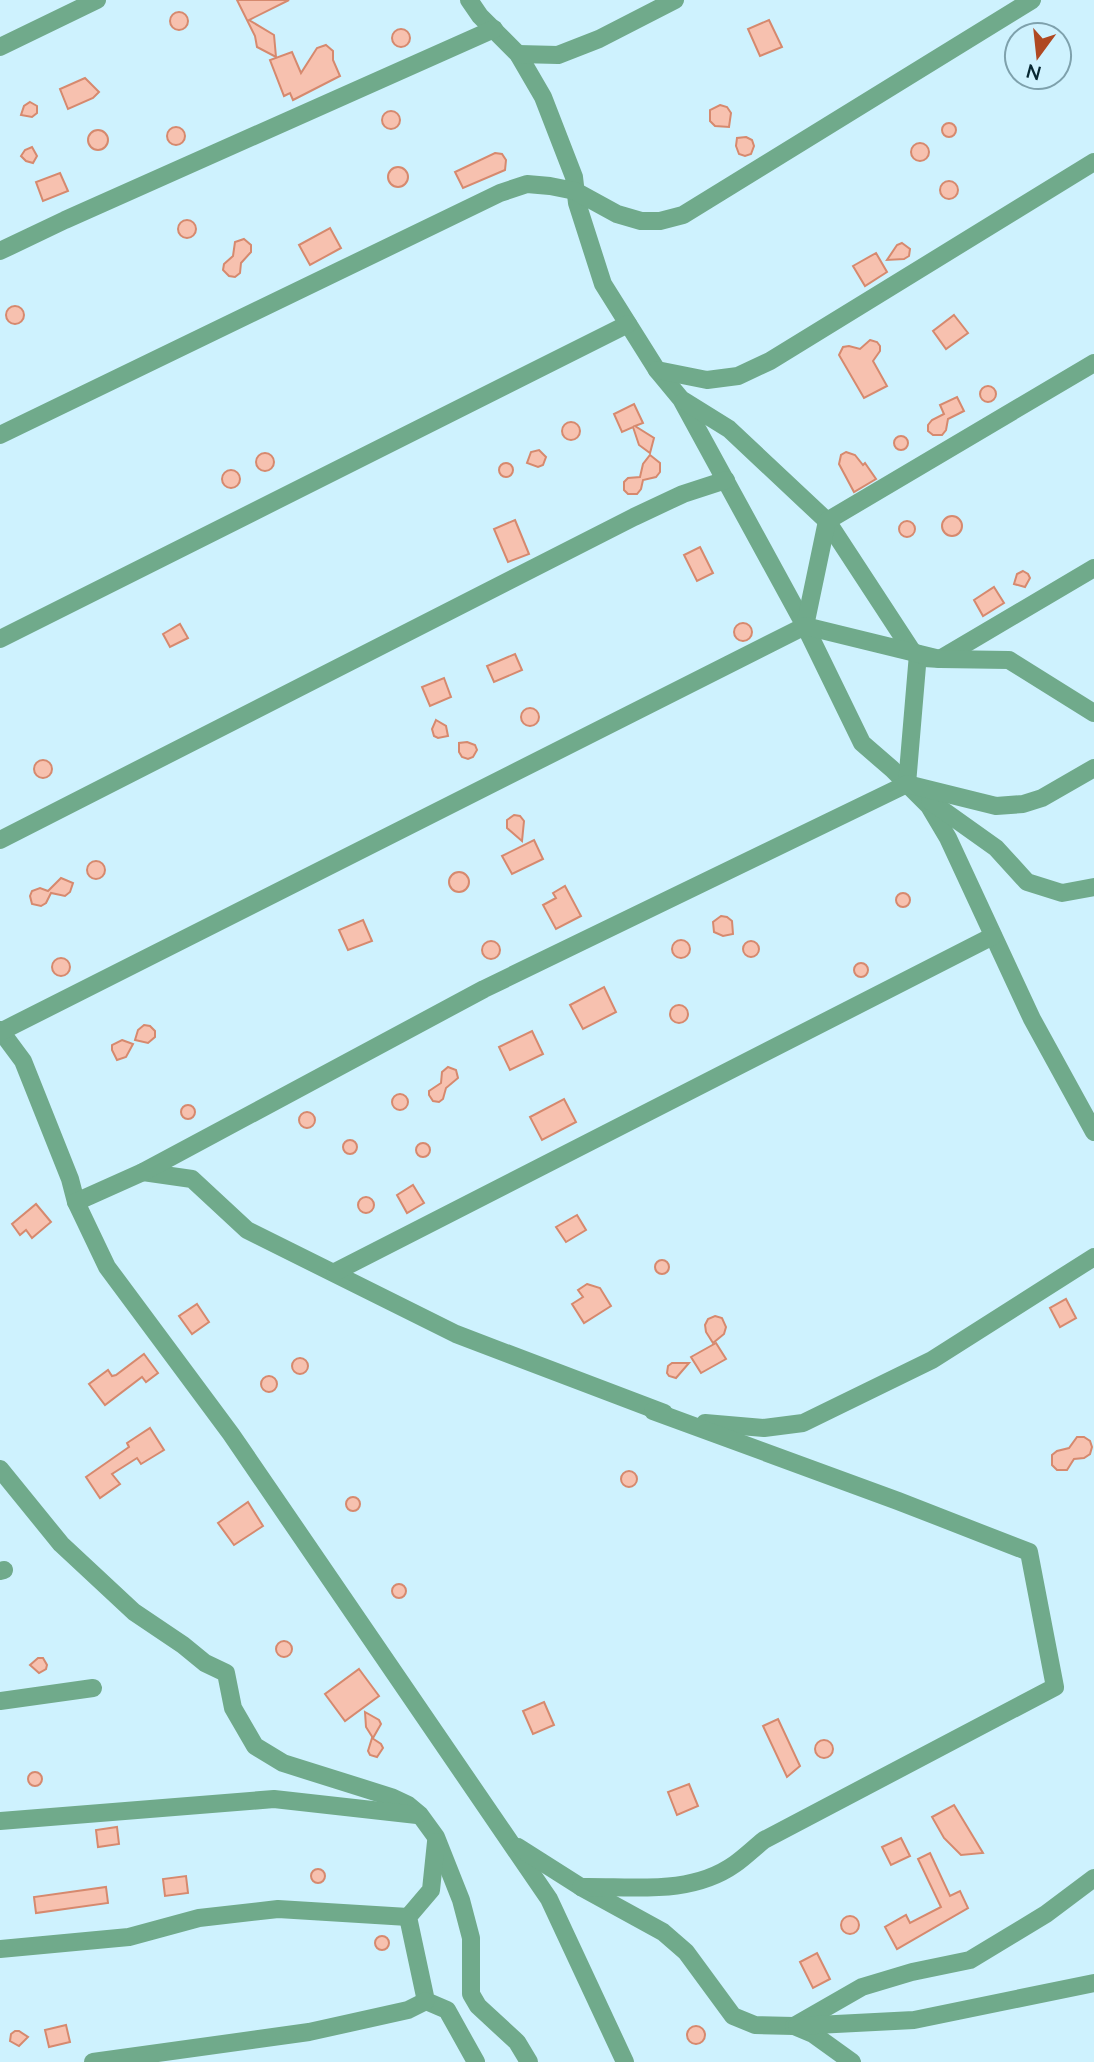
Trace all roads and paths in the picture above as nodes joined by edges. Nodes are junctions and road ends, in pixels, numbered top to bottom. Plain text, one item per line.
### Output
1 (97, 0) edge
2 (469, 0) edge
3 (676, 0) edge
4 (1032, 0) edge
5 (494, 29) junction
6 (0, 47) edge
7 (518, 54) junction
8 (1094, 162) edge
9 (575, 191) junction
10 (0, 251) edge
11 (628, 324) junction
12 (1094, 363) edge
13 (657, 370) junction
14 (681, 399) junction
15 (0, 435) edge
16 (726, 480) junction
17 (827, 521) junction
18 (1094, 568) edge
19 (805, 626) junction
20 (0, 639) edge
21 (918, 654) junction
22 (940, 659) junction
23 (1094, 713) edge
24 (1094, 768) edge
25 (907, 784) junction
26 (0, 840) edge
27 (1094, 887) edge
28 (993, 936) junction
29 (0, 1031) edge
30 (1094, 1132) edge
31 (142, 1172) junction
32 (76, 1202) junction
33 (1094, 1257) edge
34 (335, 1272) junction
35 (653, 1411) junction
36 (0, 1469) edge
37 (93, 1688) dead end
38 (0, 1701) edge
39 (420, 1815) junction
40 (0, 1821) edge
41 (436, 1837) junction
42 (509, 1841) junction
43 (1094, 1878) edge
44 (581, 1887) junction
45 (408, 1917) junction
46 (0, 1949) edge
47 (1090, 1985) edge
48 (426, 2001) junction
49 (794, 2026) junction
50 (93, 2062) edge
51 (476, 2062) edge
52 (529, 2062) edge
53 (625, 2062) edge
54 (852, 2062) edge

1 - 6 street
2 - 5 street
3 - 7 street
4 - 9 street
5 - 7 street
5 - 10 street
7 - 9 street
8 - 13 street
9 - 11 street
9 - 15 street
11 - 13 street
11 - 20 street
12 - 17 street
13 - 14 street
14 - 16 street
14 - 17 street
16 - 19 street
16 - 26 street
17 - 19 street
17 - 21 street
18 - 22 street
19 - 21 street
19 - 25 street
19 - 29 street
21 - 22 street
21 - 25 street
22 - 23 street
24 - 25 street
25 - 27 street
25 - 28 street
25 - 31 street
28 - 30 street
28 - 34 street
29 - 32 street
31 - 32 street
31 - 34 street
32 - 42 street
33 - 35 street
34 - 35 street
35 - 44 street
36 - 39 street
37 - 38 street
39 - 40 street
39 - 41 street
41 - 45 street
41 - 52 street
42 - 44 street
42 - 53 street
43 - 49 street
44 - 49 street
45 - 46 street
45 - 48 street
47 - 49 street
48 - 50 street
48 - 51 street
49 - 54 street

